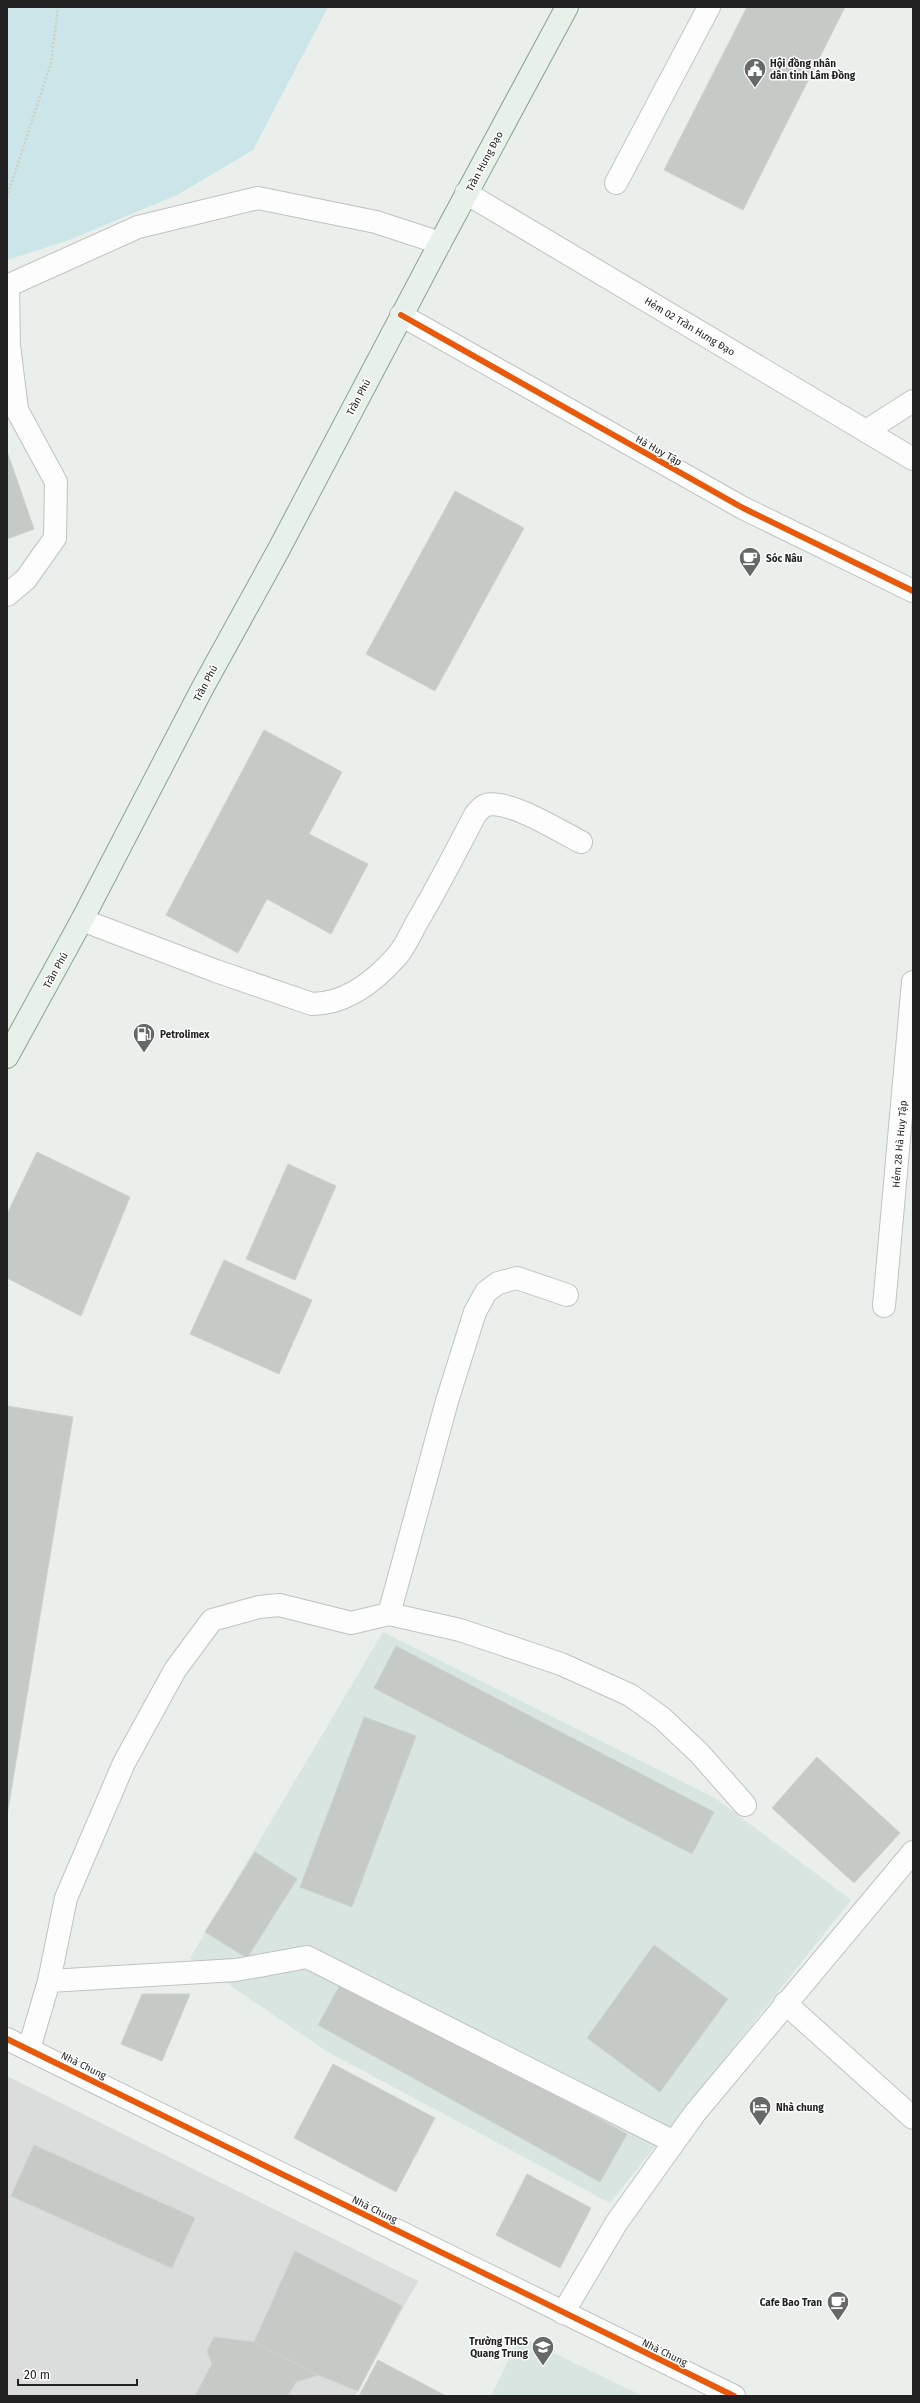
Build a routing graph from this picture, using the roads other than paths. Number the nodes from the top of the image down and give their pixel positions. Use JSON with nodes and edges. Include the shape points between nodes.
{"nodes":[{"id":1,"x":567,"y":7,"type":"edge"},
{"id":2,"x":709,"y":7,"type":"edge"},
{"id":3,"x":616,"y":183,"type":"dead end"},
{"id":4,"x":466,"y":193,"type":"junction"},
{"id":5,"x":440,"y":243,"type":"junction"},
{"id":6,"x":7,"y":285,"type":"edge"},
{"id":7,"x":401,"y":315,"type":"junction"},
{"id":8,"x":913,"y":401,"type":"edge"},
{"id":9,"x":866,"y":431,"type":"junction"},
{"id":10,"x":913,"y":459,"type":"edge"},
{"id":11,"x":913,"y":591,"type":"edge"},
{"id":12,"x":7,"y":595,"type":"edge"},
{"id":13,"x":581,"y":842,"type":"dead end"},
{"id":14,"x":82,"y":920,"type":"junction"},
{"id":15,"x":913,"y":982,"type":"edge"},
{"id":16,"x":8,"y":1057,"type":"edge"},
{"id":17,"x":567,"y":1295,"type":"dead end"},
{"id":18,"x":884,"y":1306,"type":"dead end"},
{"id":19,"x":389,"y":1614,"type":"junction"},
{"id":20,"x":745,"y":1805,"type":"dead end"},
{"id":21,"x":913,"y":1852,"type":"edge"},
{"id":22,"x":49,"y":1981,"type":"junction"},
{"id":23,"x":785,"y":2003,"type":"junction"},
{"id":24,"x":7,"y":2039,"type":"edge"},
{"id":25,"x":29,"y":2049,"type":"junction"},
{"id":26,"x":913,"y":2118,"type":"edge"},
{"id":27,"x":674,"y":2142,"type":"junction"},
{"id":28,"x":563,"y":2313,"type":"junction"},
{"id":29,"x":734,"y":2396,"type":"edge"}],
"edges":[{"from":1,"to":4,"type":"main road","name":"Trần Hưng Đạo"},
{"from":2,"to":3,"type":"street"},
{"from":4,"to":5,"type":"main road","name":"Trần Hưng Đạo"},
{"from":4,"to":9,"type":"street","name":"Hẻm 02 Trần Hưng Đạo"},
{"from":5,"to":6,"type":"street","via":[[376,222],[258,198],[138,227]]},
{"from":5,"to":7,"type":"main road","name":"Trần Hưng Đạo"},
{"from":6,"to":12,"type":"street","via":[[9,345],[17,410],[56,482],[55,538],[26,579]]},
{"from":7,"to":11,"type":"street","name":"Hà Huy Tập","via":[[743,508]]},
{"from":7,"to":14,"type":"main road","name":"Trần Phú"},
{"from":8,"to":9,"type":"street"},
{"from":9,"to":10,"type":"street","name":"Hẻm 02 Trần Hưng Đạo"},
{"from":13,"to":14,"type":"street","via":[[506,805],[487,805],[481,808],[398,955],[364,986],[345,998],[327,1004],[312,1004],[238,979]]},
{"from":14,"to":16,"type":"main road","name":"Trần Phú"},
{"from":15,"to":18,"type":"street","name":"Hẻm 28 Hà Huy Tập"},
{"from":17,"to":19,"type":"street","via":[[517,1278],[498,1282],[486,1292],[475,1312],[447,1401]]},
{"from":19,"to":20,"type":"street","via":[[467,1632],[561,1664],[630,1695],[662,1718],[700,1754]]},
{"from":19,"to":22,"type":"street","via":[[351,1623],[279,1605],[259,1607],[212,1620],[175,1670],[124,1764],[66,1898]]},
{"from":21,"to":23,"type":"street"},
{"from":22,"to":25,"type":"street"},
{"from":22,"to":27,"type":"street","via":[[236,1970],[307,1957]]},
{"from":23,"to":26,"type":"street"},
{"from":23,"to":27,"type":"street"},
{"from":24,"to":25,"type":"street","name":"Nhà Chung"},
{"from":25,"to":28,"type":"street","name":"Nhà Chung"},
{"from":27,"to":28,"type":"street","via":[[617,2222]]},
{"from":28,"to":29,"type":"street","name":"Nhà Chung"}]}
